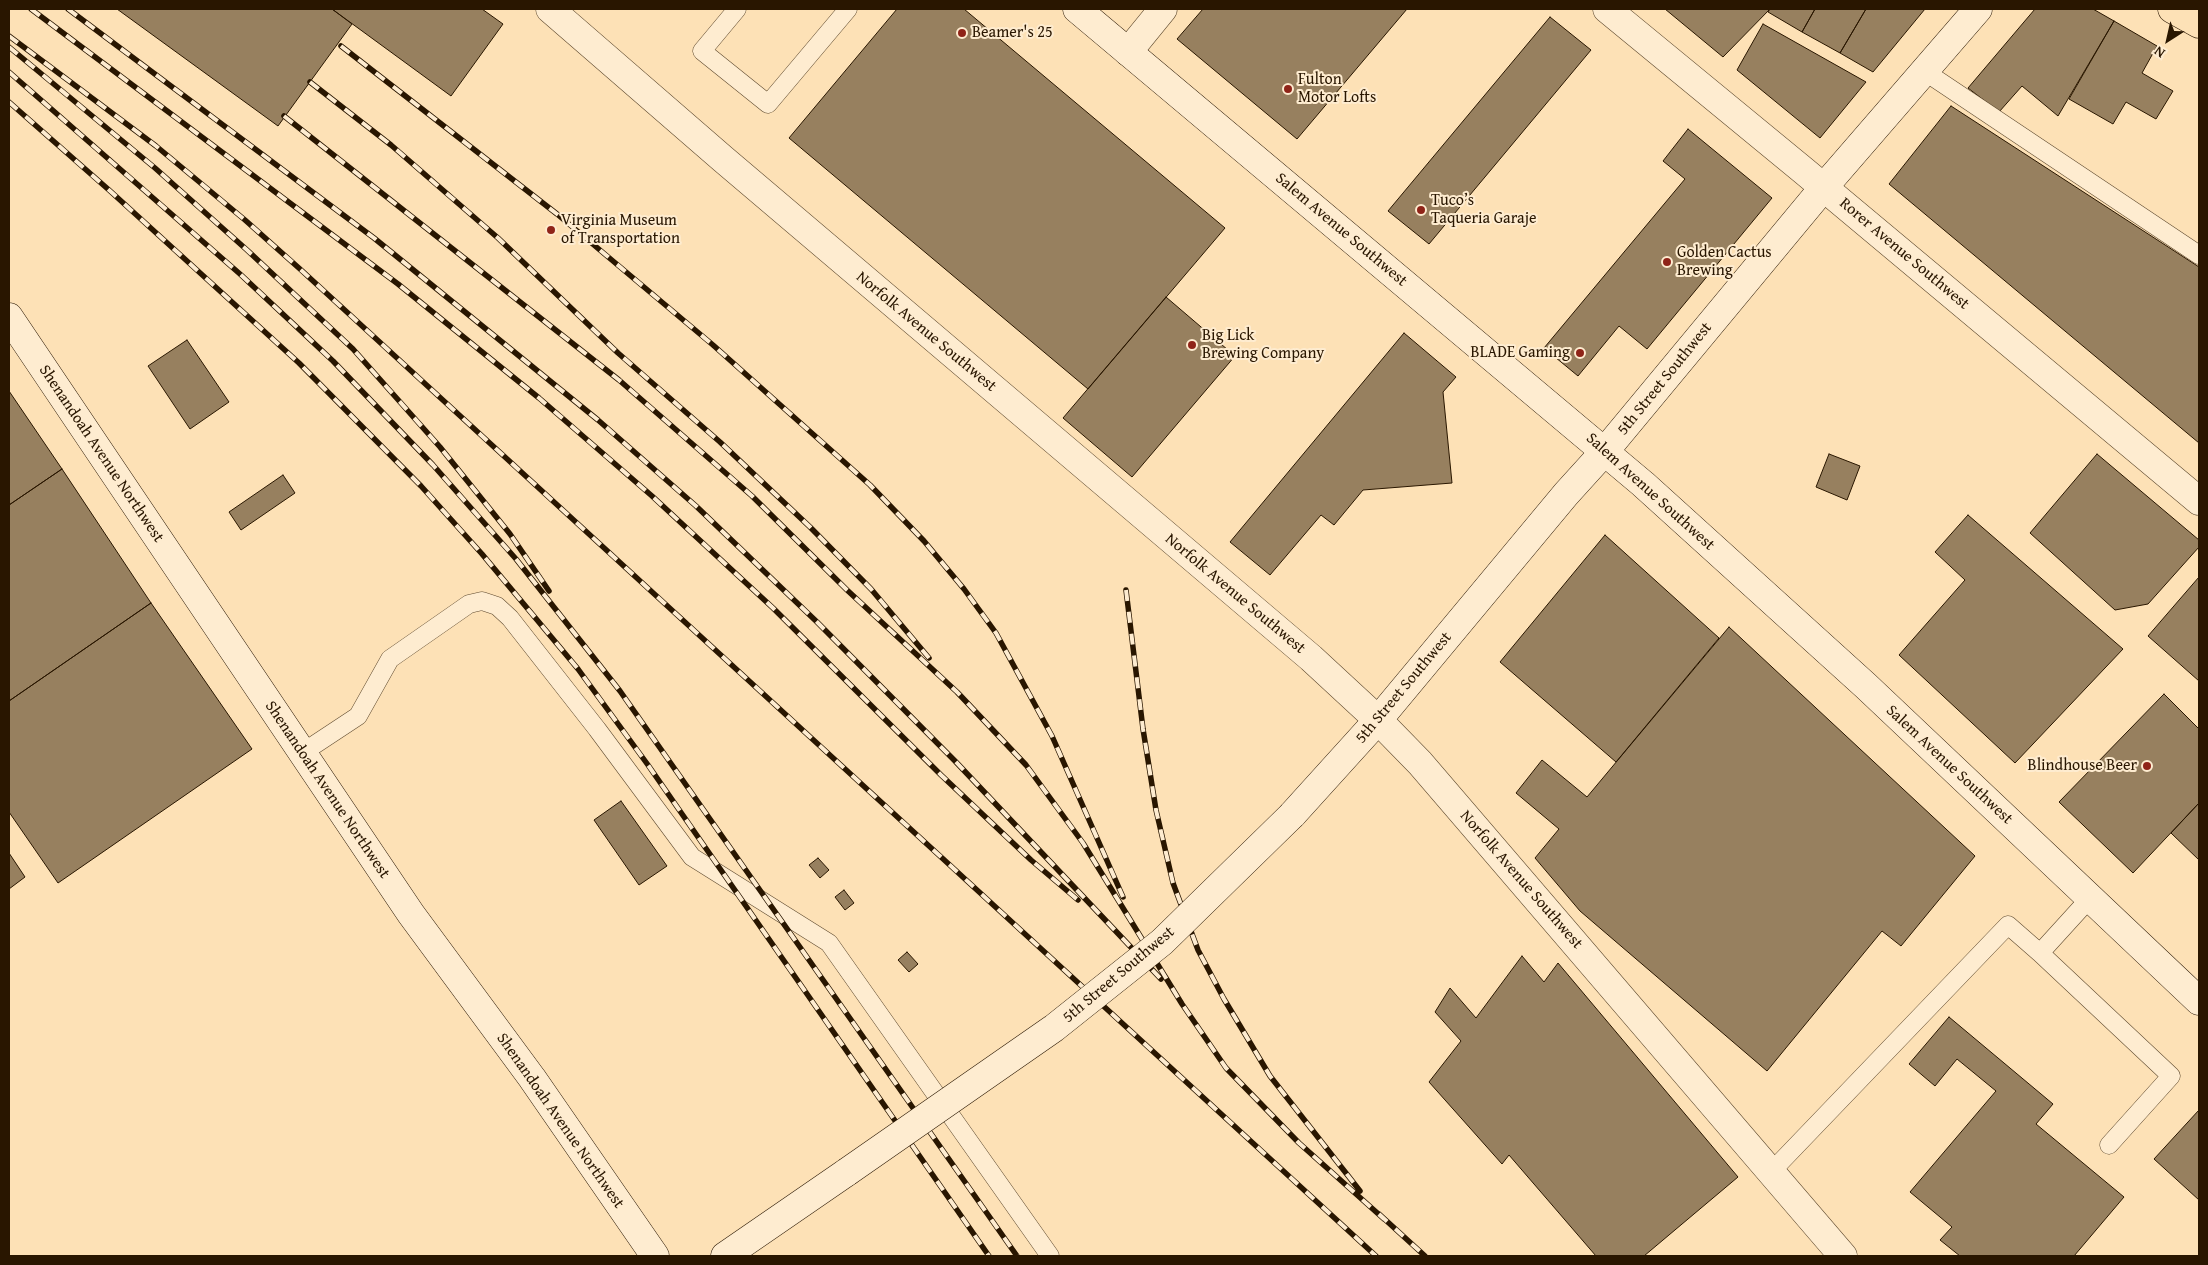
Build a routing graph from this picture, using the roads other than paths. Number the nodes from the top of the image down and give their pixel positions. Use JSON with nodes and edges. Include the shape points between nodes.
{"nodes":[{"id":1,"x":550,"y":9,"type":"edge"},
{"id":2,"x":737,"y":9,"type":"edge"},
{"id":3,"x":848,"y":9,"type":"edge"},
{"id":4,"x":1077,"y":9,"type":"edge"},
{"id":5,"x":1163,"y":9,"type":"edge"},
{"id":6,"x":1607,"y":9,"type":"edge"},
{"id":7,"x":1978,"y":9,"type":"edge"},
{"id":8,"x":2172,"y":9,"type":"edge"},
{"id":9,"x":2199,"y":24,"type":"edge"},
{"id":10,"x":1128,"y":52,"type":"junction"},
{"id":11,"x":1924,"y":71,"type":"junction"},
{"id":12,"x":1824,"y":187,"type":"junction"},
{"id":13,"x":2199,"y":255,"type":"edge"},
{"id":14,"x":9,"y":317,"type":"edge"},
{"id":15,"x":1605,"y":451,"type":"junction"},
{"id":16,"x":2199,"y":501,"type":"edge"},
{"id":17,"x":1378,"y":720,"type":"junction"},
{"id":18,"x":302,"y":753,"type":"junction"},
{"id":19,"x":2090,"y":898,"type":"junction"},
{"id":20,"x":2040,"y":953,"type":"junction"},
{"id":21,"x":2199,"y":1001,"type":"edge"},
{"id":22,"x":2109,"y":1145,"type":"dead end"},
{"id":23,"x":1771,"y":1172,"type":"junction"},
{"id":24,"x":655,"y":1256,"type":"edge"},
{"id":25,"x":725,"y":1256,"type":"edge"},
{"id":26,"x":1050,"y":1256,"type":"edge"},
{"id":27,"x":1843,"y":1256,"type":"edge"}],
"edges":[{"from":1,"to":17,"type":"street","name":"Norfolk Avenue Southwest","via":[[1311,658]]},
{"from":2,"to":3,"type":"lane","via":[[702,51],[768,104]]},
{"from":4,"to":10,"type":"street","name":"Salem Avenue Southwest"},
{"from":5,"to":10,"type":"street"},
{"from":6,"to":12,"type":"street","name":"Rorer Avenue Southwest"},
{"from":7,"to":11,"type":"street","name":"5th Street Southwest"},
{"from":8,"to":9,"type":"main road"},
{"from":10,"to":15,"type":"street","name":"Salem Avenue Southwest"},
{"from":11,"to":12,"type":"street","name":"5th Street Southwest"},
{"from":11,"to":13,"type":"lane"},
{"from":12,"to":15,"type":"street","name":"5th Street Southwest"},
{"from":12,"to":16,"type":"street","name":"Rorer Avenue Southwest"},
{"from":14,"to":18,"type":"street","name":"Shenandoah Avenue Northwest"},
{"from":15,"to":17,"type":"street","name":"5th Street Southwest"},
{"from":15,"to":19,"type":"street","name":"Salem Avenue Southwest","via":[[1866,686]]},
{"from":17,"to":23,"type":"street","name":"Norfolk Avenue Southwest","via":[[1420,763]]},
{"from":17,"to":25,"type":"street","name":"5th Street Southwest","bridge":true,"via":[[1292,815],[1162,942],[1054,1028]]},
{"from":18,"to":24,"type":"street","name":"Shenandoah Avenue Northwest","via":[[410,914],[532,1078]]},
{"from":18,"to":26,"type":"lane","via":[[358,716],[390,659],[469,604],[482,601],[497,606],[598,728],[692,857],[829,943]]},
{"from":19,"to":20,"type":"lane"},
{"from":19,"to":21,"type":"street","name":"Salem Avenue Southwest"},
{"from":20,"to":22,"type":"lane","via":[[2171,1076]]},
{"from":20,"to":23,"type":"lane","via":[[2008,925]]},
{"from":23,"to":27,"type":"street","name":"Norfolk Avenue Southwest"}]}
